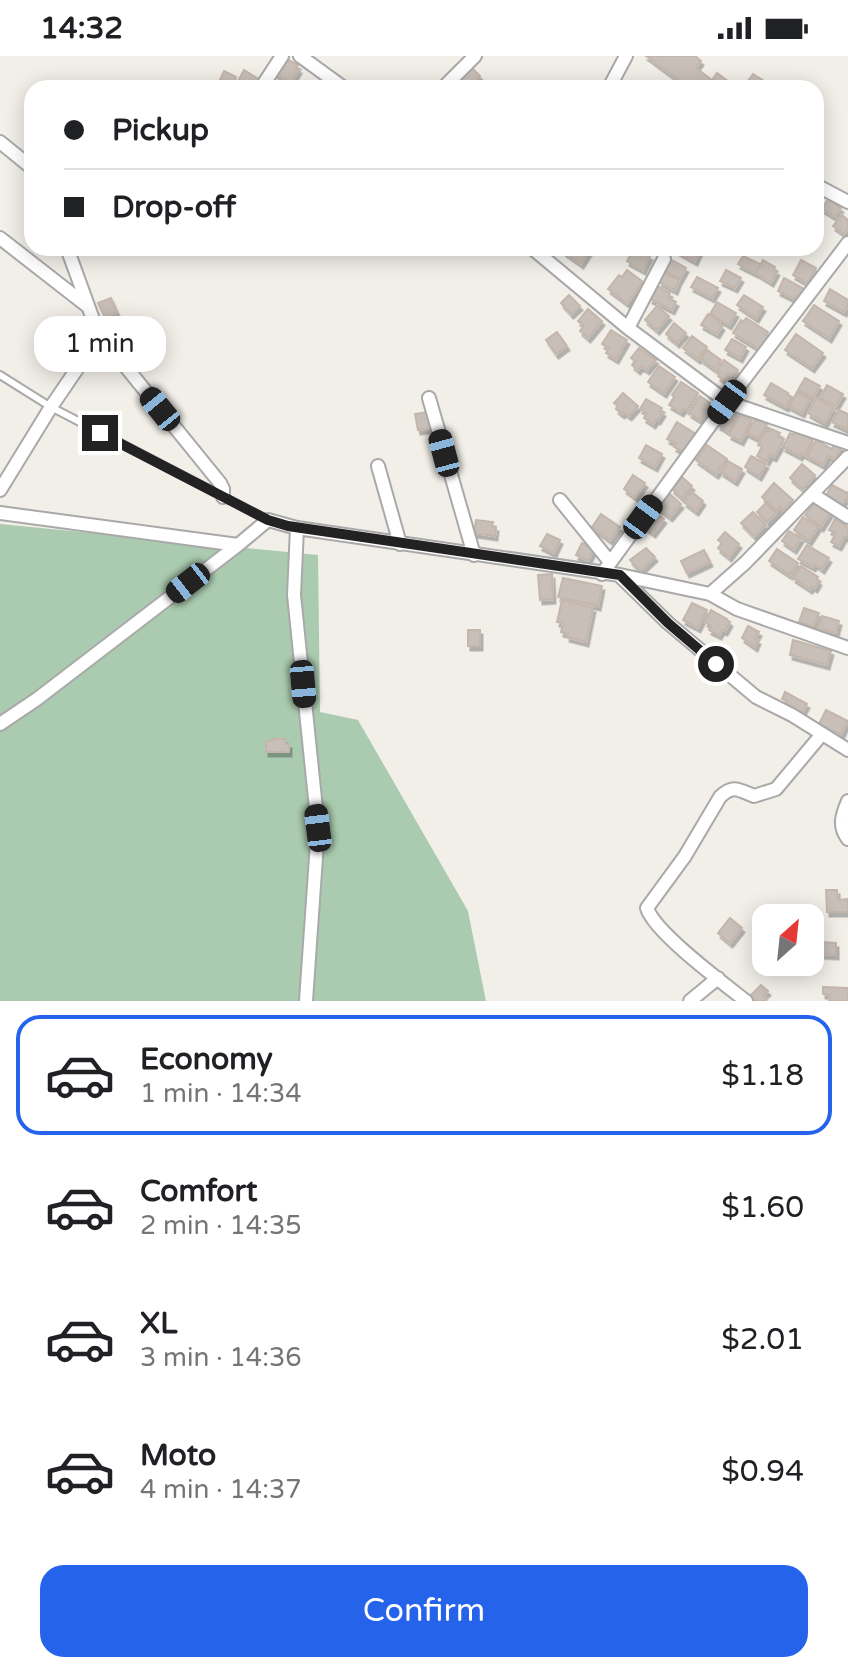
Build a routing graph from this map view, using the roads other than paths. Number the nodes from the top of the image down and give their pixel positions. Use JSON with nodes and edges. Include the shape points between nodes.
{"nodes":[{"id":1,"x":282,"y":56,"type":"edge"},
{"id":2,"x":300,"y":56,"type":"edge"},
{"id":3,"x":475,"y":56,"type":"edge"},
{"id":4,"x":626,"y":56,"type":"edge"},
{"id":5,"x":266,"y":80,"type":"edge"},
{"id":6,"x":333,"y":80,"type":"edge"},
{"id":7,"x":451,"y":80,"type":"edge"},
{"id":8,"x":613,"y":80,"type":"edge"},
{"id":9,"x":0,"y":142,"type":"edge"},
{"id":10,"x":24,"y":162,"type":"edge"},
{"id":11,"x":824,"y":189,"type":"edge"},
{"id":12,"x":848,"y":202,"type":"edge"},
{"id":13,"x":0,"y":238,"type":"edge"},
{"id":14,"x":848,"y":243,"type":"edge"},
{"id":15,"x":70,"y":256,"type":"edge"},
{"id":16,"x":542,"y":256,"type":"edge"},
{"id":17,"x":664,"y":259,"type":"dead end"},
{"id":18,"x":88,"y":306,"type":"junction"},
{"id":19,"x":628,"y":328,"type":"junction"},
{"id":20,"x":100,"y":335,"type":"junction"},
{"id":21,"x":0,"y":375,"type":"edge"},
{"id":22,"x":429,"y":398,"type":"dead end"},
{"id":23,"x":727,"y":402,"type":"junction"},
{"id":24,"x":51,"y":407,"type":"junction"},
{"id":25,"x":848,"y":443,"type":"edge"},
{"id":26,"x":848,"y":457,"type":"edge"},
{"id":27,"x":378,"y":466,"type":"dead end"},
{"id":28,"x":0,"y":490,"type":"edge"},
{"id":29,"x":812,"y":494,"type":"junction"},
{"id":30,"x":223,"y":497,"type":"junction"},
{"id":31,"x":560,"y":500,"type":"dead end"},
{"id":32,"x":0,"y":513,"type":"edge"},
{"id":33,"x":848,"y":517,"type":"edge"},
{"id":34,"x":268,"y":520,"type":"junction"},
{"id":35,"x":297,"y":528,"type":"junction"},
{"id":36,"x":400,"y":544,"type":"junction"},
{"id":37,"x":238,"y":545,"type":"junction"},
{"id":38,"x":474,"y":555,"type":"junction"},
{"id":39,"x":610,"y":562,"type":"junction"},
{"id":40,"x":602,"y":574,"type":"junction"},
{"id":41,"x":620,"y":575,"type":"junction"},
{"id":42,"x":710,"y":594,"type":"junction"},
{"id":43,"x":848,"y":648,"type":"edge"},
{"id":44,"x":0,"y":724,"type":"edge"},
{"id":45,"x":822,"y":734,"type":"junction"},
{"id":46,"x":846,"y":745,"type":"edge"},
{"id":47,"x":848,"y":801,"type":"edge"},
{"id":48,"x":848,"y":839,"type":"edge"},
{"id":49,"x":718,"y":978,"type":"junction"},
{"id":50,"x":306,"y":1001,"type":"edge"},
{"id":51,"x":690,"y":1001,"type":"edge"},
{"id":52,"x":746,"y":1001,"type":"edge"}],
"edges":[{"from":1,"to":5,"type":"street"},
{"from":2,"to":6,"type":"street"},
{"from":3,"to":7,"type":"street"},
{"from":4,"to":8,"type":"street"},
{"from":9,"to":10,"type":"street"},
{"from":11,"to":12,"type":"street"},
{"from":13,"to":18,"type":"street"},
{"from":14,"to":23,"type":"street"},
{"from":15,"to":18,"type":"street"},
{"from":16,"to":19,"type":"street"},
{"from":17,"to":19,"type":"street"},
{"from":18,"to":20,"type":"street"},
{"from":19,"to":23,"type":"street"},
{"from":20,"to":24,"type":"street"},
{"from":20,"to":30,"type":"street","via":[[220,483]]},
{"from":21,"to":24,"type":"lane"},
{"from":22,"to":38,"type":"street"},
{"from":23,"to":25,"type":"street"},
{"from":23,"to":39,"type":"street"},
{"from":24,"to":28,"type":"street"},
{"from":24,"to":30,"type":"lane"},
{"from":26,"to":29,"type":"street"},
{"from":27,"to":36,"type":"street"},
{"from":29,"to":33,"type":"street"},
{"from":29,"to":42,"type":"street"},
{"from":30,"to":34,"type":"lane"},
{"from":31,"to":39,"type":"street"},
{"from":32,"to":37,"type":"street"},
{"from":34,"to":35,"type":"street"},
{"from":34,"to":37,"type":"street"},
{"from":35,"to":36,"type":"street"},
{"from":35,"to":50,"type":"street","via":[[294,595],[318,828]]},
{"from":36,"to":38,"type":"street"},
{"from":37,"to":44,"type":"street"},
{"from":38,"to":40,"type":"street"},
{"from":39,"to":40,"type":"street"},
{"from":40,"to":41,"type":"street"},
{"from":41,"to":42,"type":"street"},
{"from":41,"to":45,"type":"street","via":[[756,697]]},
{"from":42,"to":43,"type":"street","via":[[737,609]]},
{"from":45,"to":46,"type":"street"},
{"from":45,"to":49,"type":"street","via":[[776,789],[754,796],[727,790],[647,908],[667,936]]},
{"from":47,"to":48,"type":"street","via":[[841,824]]},
{"from":49,"to":51,"type":"street"},
{"from":49,"to":52,"type":"street"}]}
